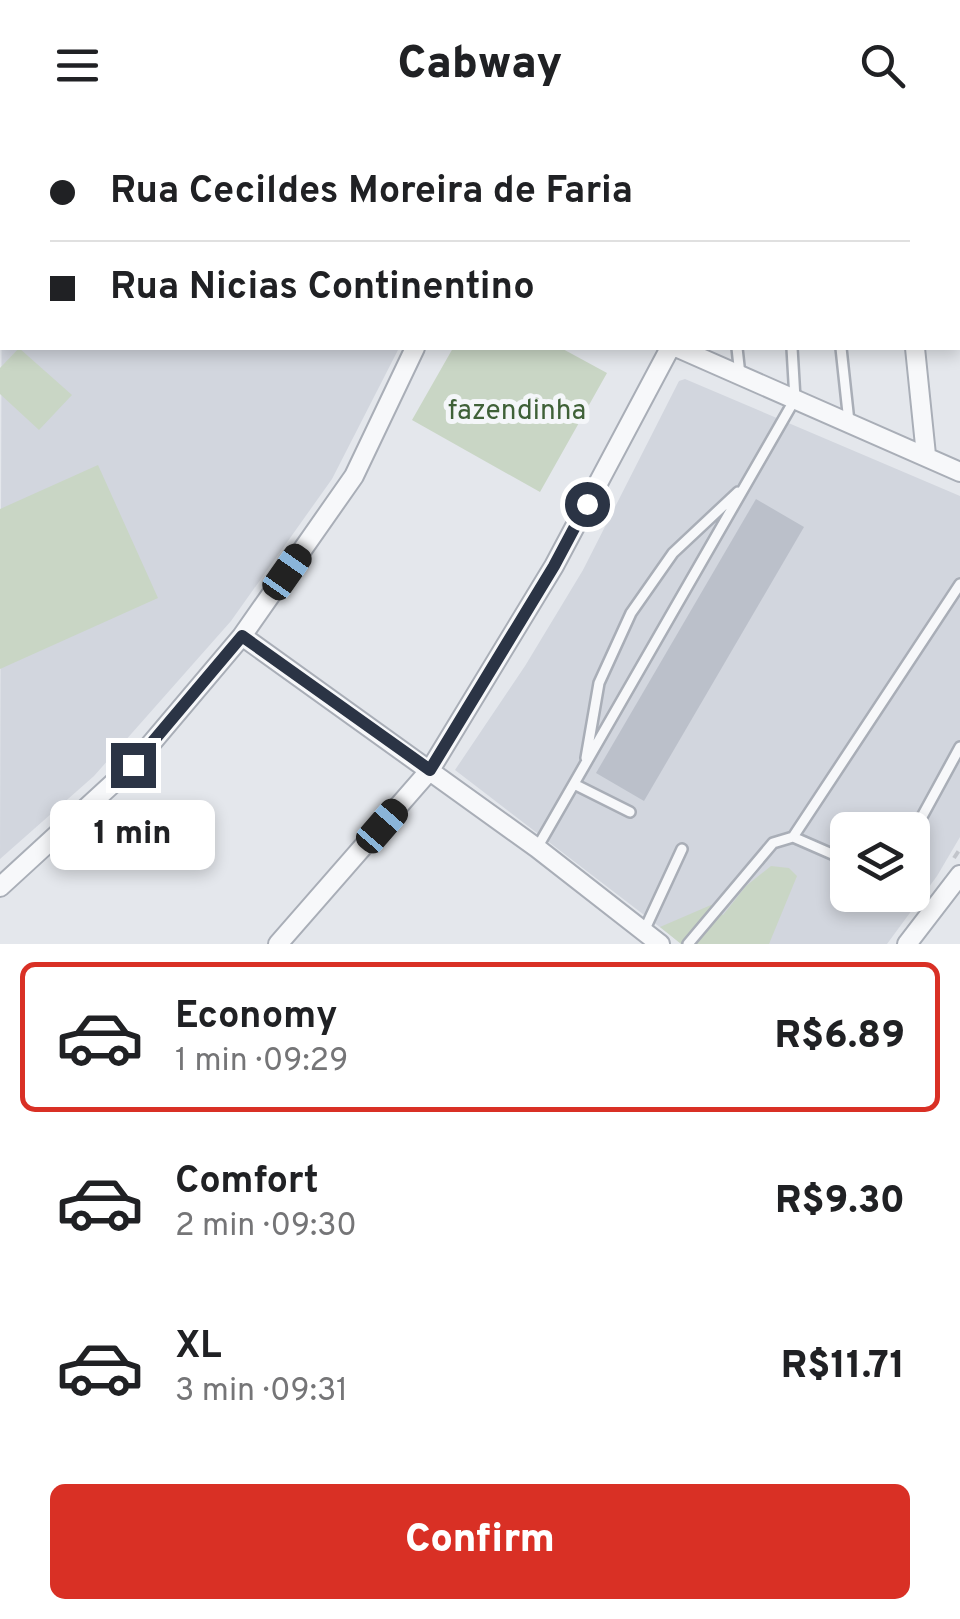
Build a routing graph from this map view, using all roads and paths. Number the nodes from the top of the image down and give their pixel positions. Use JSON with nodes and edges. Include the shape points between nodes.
{"nodes":[{"id":1,"x":415,"y":350,"type":"edge"},
{"id":2,"x":673,"y":350,"type":"edge"},
{"id":3,"x":679,"y":350,"type":"edge"},
{"id":4,"x":737,"y":350,"type":"edge"},
{"id":5,"x":792,"y":350,"type":"edge"},
{"id":6,"x":840,"y":350,"type":"edge"},
{"id":7,"x":914,"y":350,"type":"edge"},
{"id":8,"x":740,"y":374,"type":"junction"},
{"id":9,"x":795,"y":398,"type":"junction"},
{"id":10,"x":849,"y":422,"type":"junction"},
{"id":11,"x":926,"y":456,"type":"junction"},
{"id":12,"x":960,"y":472,"type":"edge"},
{"id":13,"x":746,"y":484,"type":"junction"},
{"id":14,"x":960,"y":584,"type":"edge"},
{"id":15,"x":242,"y":636,"type":"junction"},
{"id":16,"x":960,"y":748,"type":"edge"},
{"id":17,"x":585,"y":765,"type":"junction"},
{"id":18,"x":430,"y":770,"type":"junction"},
{"id":19,"x":574,"y":784,"type":"junction"},
{"id":20,"x":630,"y":812,"type":"dead end"},
{"id":21,"x":925,"y":812,"type":"edge"},
{"id":22,"x":793,"y":836,"type":"junction"},
{"id":23,"x":537,"y":848,"type":"junction"},
{"id":24,"x":682,"y":849,"type":"dead end"},
{"id":25,"x":830,"y":853,"type":"edge"},
{"id":26,"x":960,"y":875,"type":"edge"},
{"id":27,"x":0,"y":887,"type":"edge"},
{"id":28,"x":638,"y":938,"type":"edge"},
{"id":29,"x":278,"y":944,"type":"edge"},
{"id":30,"x":660,"y":944,"type":"edge"},
{"id":31,"x":688,"y":944,"type":"edge"},
{"id":32,"x":908,"y":944,"type":"edge"}],
"edges":[{"from":1,"to":15,"type":"street","via":[[354,476]]},
{"from":2,"to":18,"type":"street","via":[[554,566]]},
{"from":3,"to":8,"type":"street"},
{"from":4,"to":8,"type":"lane"},
{"from":5,"to":9,"type":"lane"},
{"from":6,"to":10,"type":"lane"},
{"from":7,"to":11,"type":"street"},
{"from":8,"to":9,"type":"street"},
{"from":9,"to":10,"type":"street"},
{"from":9,"to":13,"type":"lane"},
{"from":10,"to":11,"type":"street"},
{"from":11,"to":12,"type":"street"},
{"from":13,"to":17,"type":"lane"},
{"from":13,"to":17,"type":"lane","via":[[673,553],[631,614],[599,683]]},
{"from":14,"to":22,"type":"lane"},
{"from":15,"to":18,"type":"street"},
{"from":15,"to":27,"type":"street","via":[[133,765]]},
{"from":16,"to":21,"type":"lane"},
{"from":17,"to":19,"type":"lane"},
{"from":18,"to":23,"type":"street"},
{"from":18,"to":29,"type":"street"},
{"from":19,"to":20,"type":"lane"},
{"from":19,"to":23,"type":"lane"},
{"from":22,"to":25,"type":"lane"},
{"from":22,"to":31,"type":"lane","via":[[773,843]]},
{"from":23,"to":28,"type":"street"},
{"from":24,"to":28,"type":"lane"},
{"from":26,"to":32,"type":"street"},
{"from":28,"to":30,"type":"street"}]}
